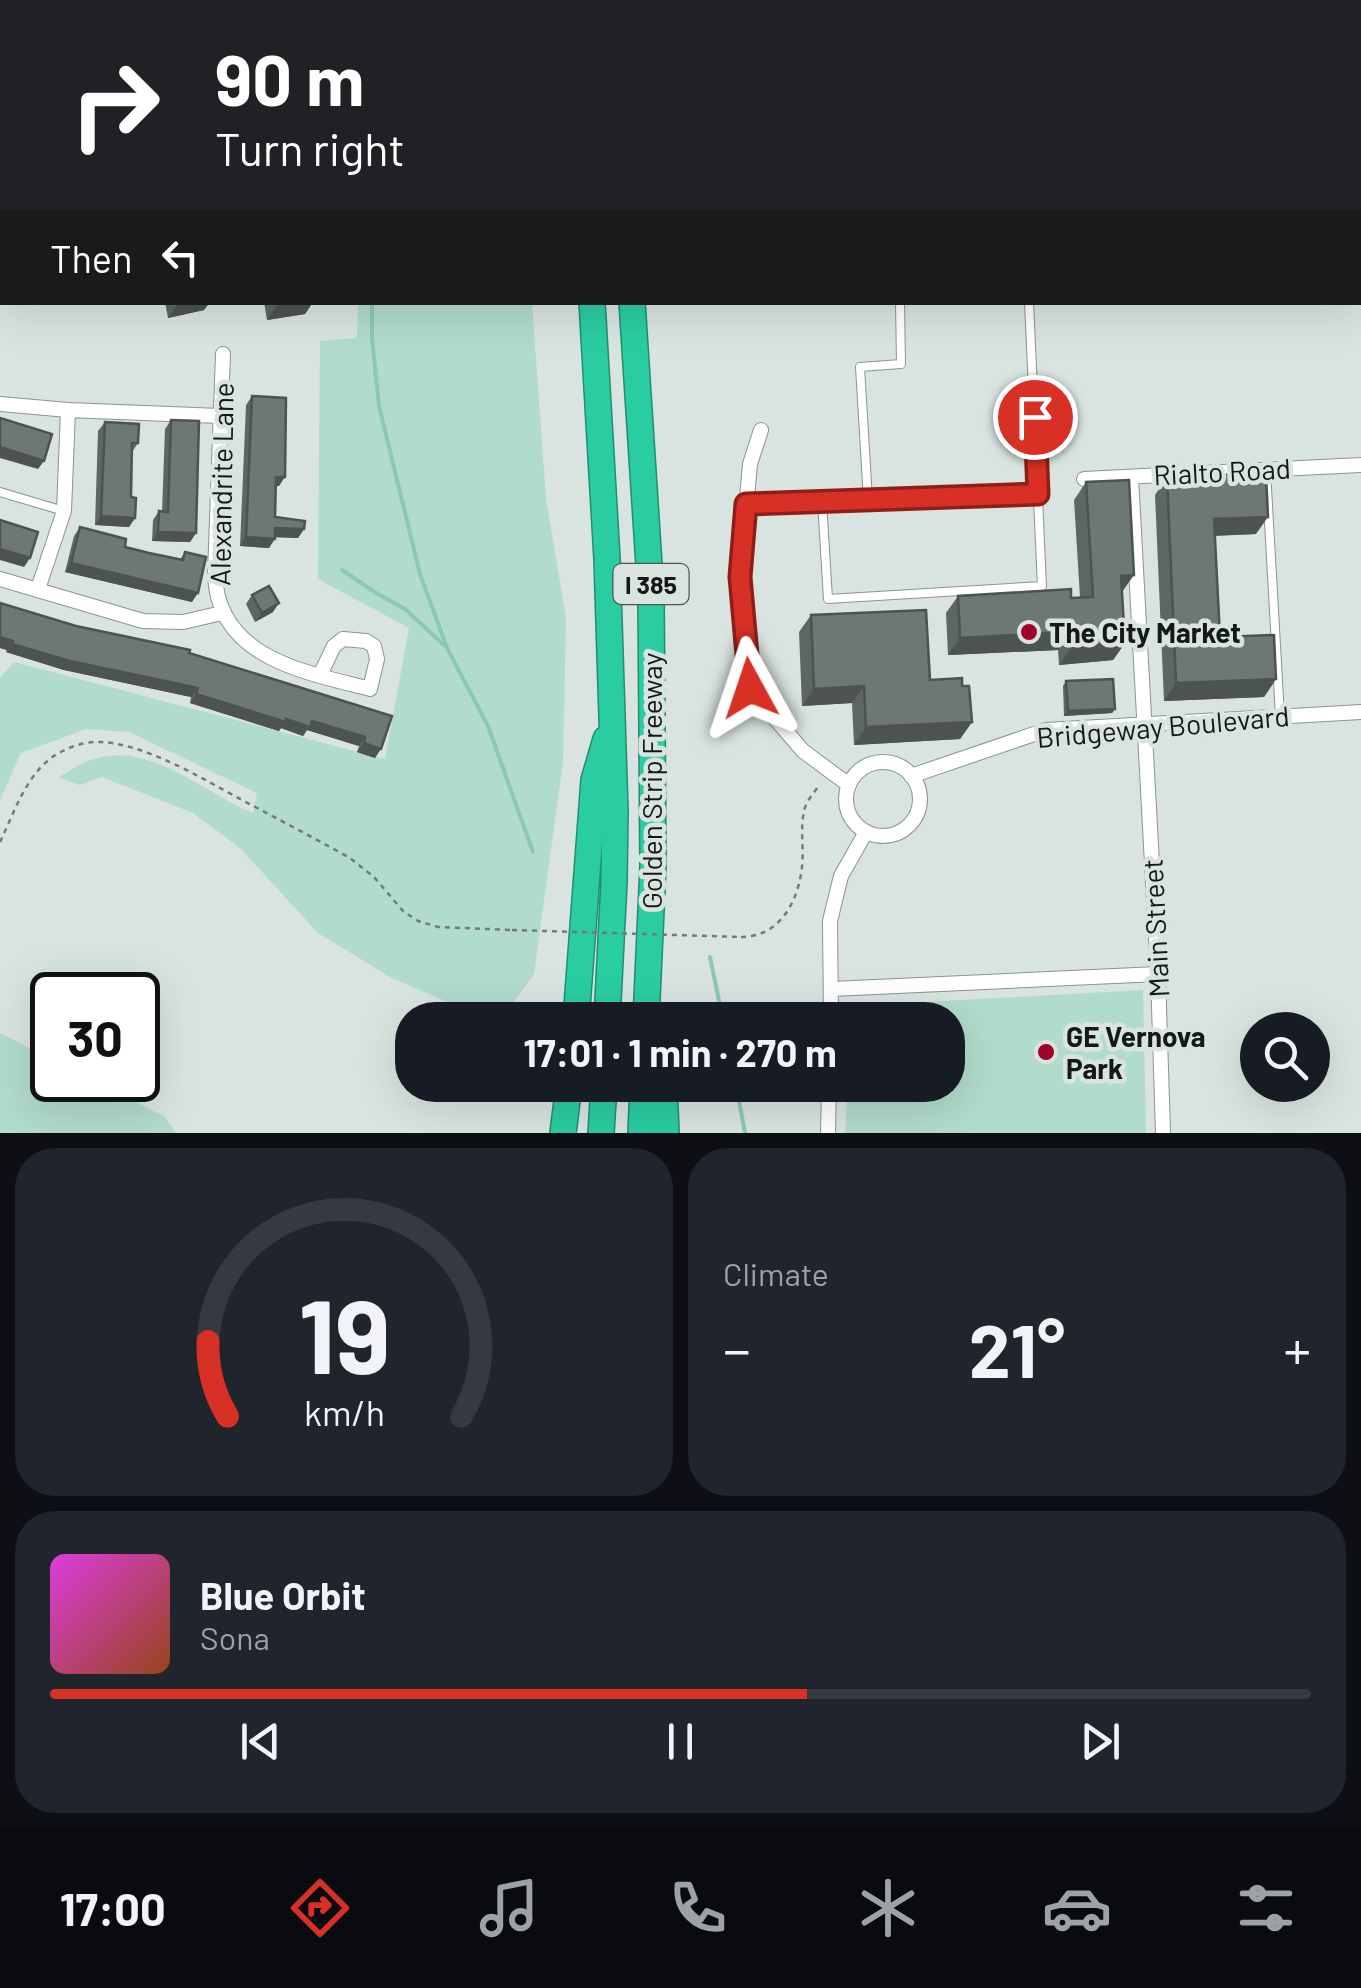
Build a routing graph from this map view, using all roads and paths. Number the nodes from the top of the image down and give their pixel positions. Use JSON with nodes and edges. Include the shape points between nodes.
{"nodes":[{"id":1,"x":592,"y":305,"type":"edge"},
{"id":2,"x":632,"y":305,"type":"edge"},
{"id":3,"x":900,"y":305,"type":"edge"},
{"id":4,"x":1029,"y":305,"type":"edge"},
{"id":5,"x":223,"y":354,"type":"dead end"},
{"id":6,"x":0,"y":404,"type":"edge"},
{"id":7,"x":68,"y":410,"type":"junction"},
{"id":8,"x":220,"y":416,"type":"junction"},
{"id":9,"x":760,"y":430,"type":"dead end"},
{"id":10,"x":1361,"y":465,"type":"edge"},
{"id":11,"x":1266,"y":469,"type":"junction"},
{"id":12,"x":1131,"y":476,"type":"junction"},
{"id":13,"x":1084,"y":479,"type":"edge"},
{"id":14,"x":0,"y":492,"type":"edge"},
{"id":15,"x":1038,"y":494,"type":"junction"},
{"id":16,"x":868,"y":500,"type":"junction"},
{"id":17,"x":822,"y":502,"type":"junction"},
{"id":18,"x":746,"y":504,"type":"junction"},
{"id":19,"x":64,"y":511,"type":"junction"},
{"id":20,"x":0,"y":579,"type":"edge"},
{"id":21,"x":38,"y":589,"type":"junction"},
{"id":22,"x":222,"y":613,"type":"junction"},
{"id":23,"x":320,"y":675,"type":"dead end"},
{"id":24,"x":1361,"y":712,"type":"edge"},
{"id":25,"x":1280,"y":716,"type":"junction"},
{"id":26,"x":612,"y":720,"type":"junction"},
{"id":27,"x":1146,"y":723,"type":"junction"},
{"id":28,"x":830,"y":771,"type":"junction"},
{"id":29,"x":912,"y":776,"type":"junction"},
{"id":30,"x":849,"y":785,"type":"junction"},
{"id":31,"x":866,"y":832,"type":"junction"},
{"id":32,"x":0,"y":842,"type":"edge"},
{"id":33,"x":653,"y":866,"type":"junction"},
{"id":34,"x":1158,"y":974,"type":"junction"},
{"id":35,"x":832,"y":989,"type":"junction"},
{"id":36,"x":577,"y":1002,"type":"edge"},
{"id":37,"x":608,"y":1002,"type":"edge"},
{"id":38,"x":647,"y":1002,"type":"edge"},
{"id":39,"x":659,"y":1002,"type":"edge"},
{"id":40,"x":832,"y":1002,"type":"edge"},
{"id":41,"x":567,"y":1102,"type":"edge"},
{"id":42,"x":603,"y":1102,"type":"edge"},
{"id":43,"x":643,"y":1102,"type":"edge"},
{"id":44,"x":665,"y":1102,"type":"edge"},
{"id":45,"x":829,"y":1102,"type":"edge"},
{"id":46,"x":563,"y":1133,"type":"edge"},
{"id":47,"x":601,"y":1133,"type":"edge"},
{"id":48,"x":642,"y":1133,"type":"edge"},
{"id":49,"x":666,"y":1133,"type":"edge"},
{"id":50,"x":828,"y":1133,"type":"edge"},
{"id":51,"x":1162,"y":1133,"type":"edge"}],
"edges":[{"from":1,"to":26,"type":"highway","name":"Golden Strip Freeway","number":"I 385"},
{"from":2,"to":33,"type":"highway","name":"Golden Strip Freeway","number":"I 385","via":[[652,596]]},
{"from":3,"to":16,"type":"lane","via":[[901,364],[860,366]]},
{"from":4,"to":15,"type":"lane"},
{"from":5,"to":8,"type":"street","name":"Alexandrite Lane"},
{"from":6,"to":7,"type":"street"},
{"from":7,"to":8,"type":"street"},
{"from":7,"to":19,"type":"street"},
{"from":8,"to":22,"type":"street","name":"Alexandrite Lane","via":[[215,574]]},
{"from":9,"to":18,"type":"street"},
{"from":10,"to":11,"type":"street","name":"Rialto Road"},
{"from":11,"to":12,"type":"street","name":"Rialto Road"},
{"from":11,"to":25,"type":"lane"},
{"from":12,"to":13,"type":"street","name":"Rialto Road"},
{"from":12,"to":27,"type":"street","name":"Main Street"},
{"from":14,"to":19,"type":"lane"},
{"from":15,"to":16,"type":"lane"},
{"from":15,"to":17,"type":"lane","via":[[1042,586],[828,600]]},
{"from":16,"to":17,"type":"lane"},
{"from":17,"to":18,"type":"lane"},
{"from":18,"to":28,"type":"street","via":[[740,577],[750,688],[803,751]]},
{"from":19,"to":21,"type":"street"},
{"from":20,"to":21,"type":"street"},
{"from":21,"to":22,"type":"street","via":[[143,621],[183,622]]},
{"from":22,"to":23,"type":"street","name":"Alexandrite Lane","via":[[271,659]]},
{"from":24,"to":25,"type":"street","name":"Bridgeway Boulevard"},
{"from":25,"to":27,"type":"street","name":"Bridgeway Boulevard"},
{"from":26,"to":36,"type":"highway","via":[[594,780]]},
{"from":26,"to":37,"type":"highway","name":"Golden Strip Freeway","number":"I 385"},
{"from":27,"to":29,"type":"street","name":"Bridgeway Boulevard","via":[[1046,730]]},
{"from":27,"to":34,"type":"street","name":"Main Street"},
{"from":28,"to":30,"type":"street"},
{"from":28,"to":32,"type":"path","bridge":true,"via":[[805,806],[802,866],[787,912],[761,936],[418,921],[350,858],[179,767],[112,743],[80,744],[47,762],[26,787]]},
{"from":29,"to":30,"type":"street","via":[[878,763]]},
{"from":29,"to":31,"type":"street","via":[[920,799],[912,822],[891,835]]},
{"from":30,"to":31,"type":"street","via":[[850,817]]},
{"from":31,"to":35,"type":"street","via":[[841,876],[830,920]]},
{"from":33,"to":38,"type":"highway","name":"Golden Strip Freeway","number":"I 385"},
{"from":33,"to":39,"type":"highway"},
{"from":34,"to":35,"type":"street"},
{"from":34,"to":51,"type":"street","name":"Main Street"},
{"from":35,"to":40,"type":"street"},
{"from":41,"to":46,"type":"highway"},
{"from":42,"to":47,"type":"highway"},
{"from":43,"to":48,"type":"highway"},
{"from":44,"to":49,"type":"highway"},
{"from":45,"to":50,"type":"street"}]}
